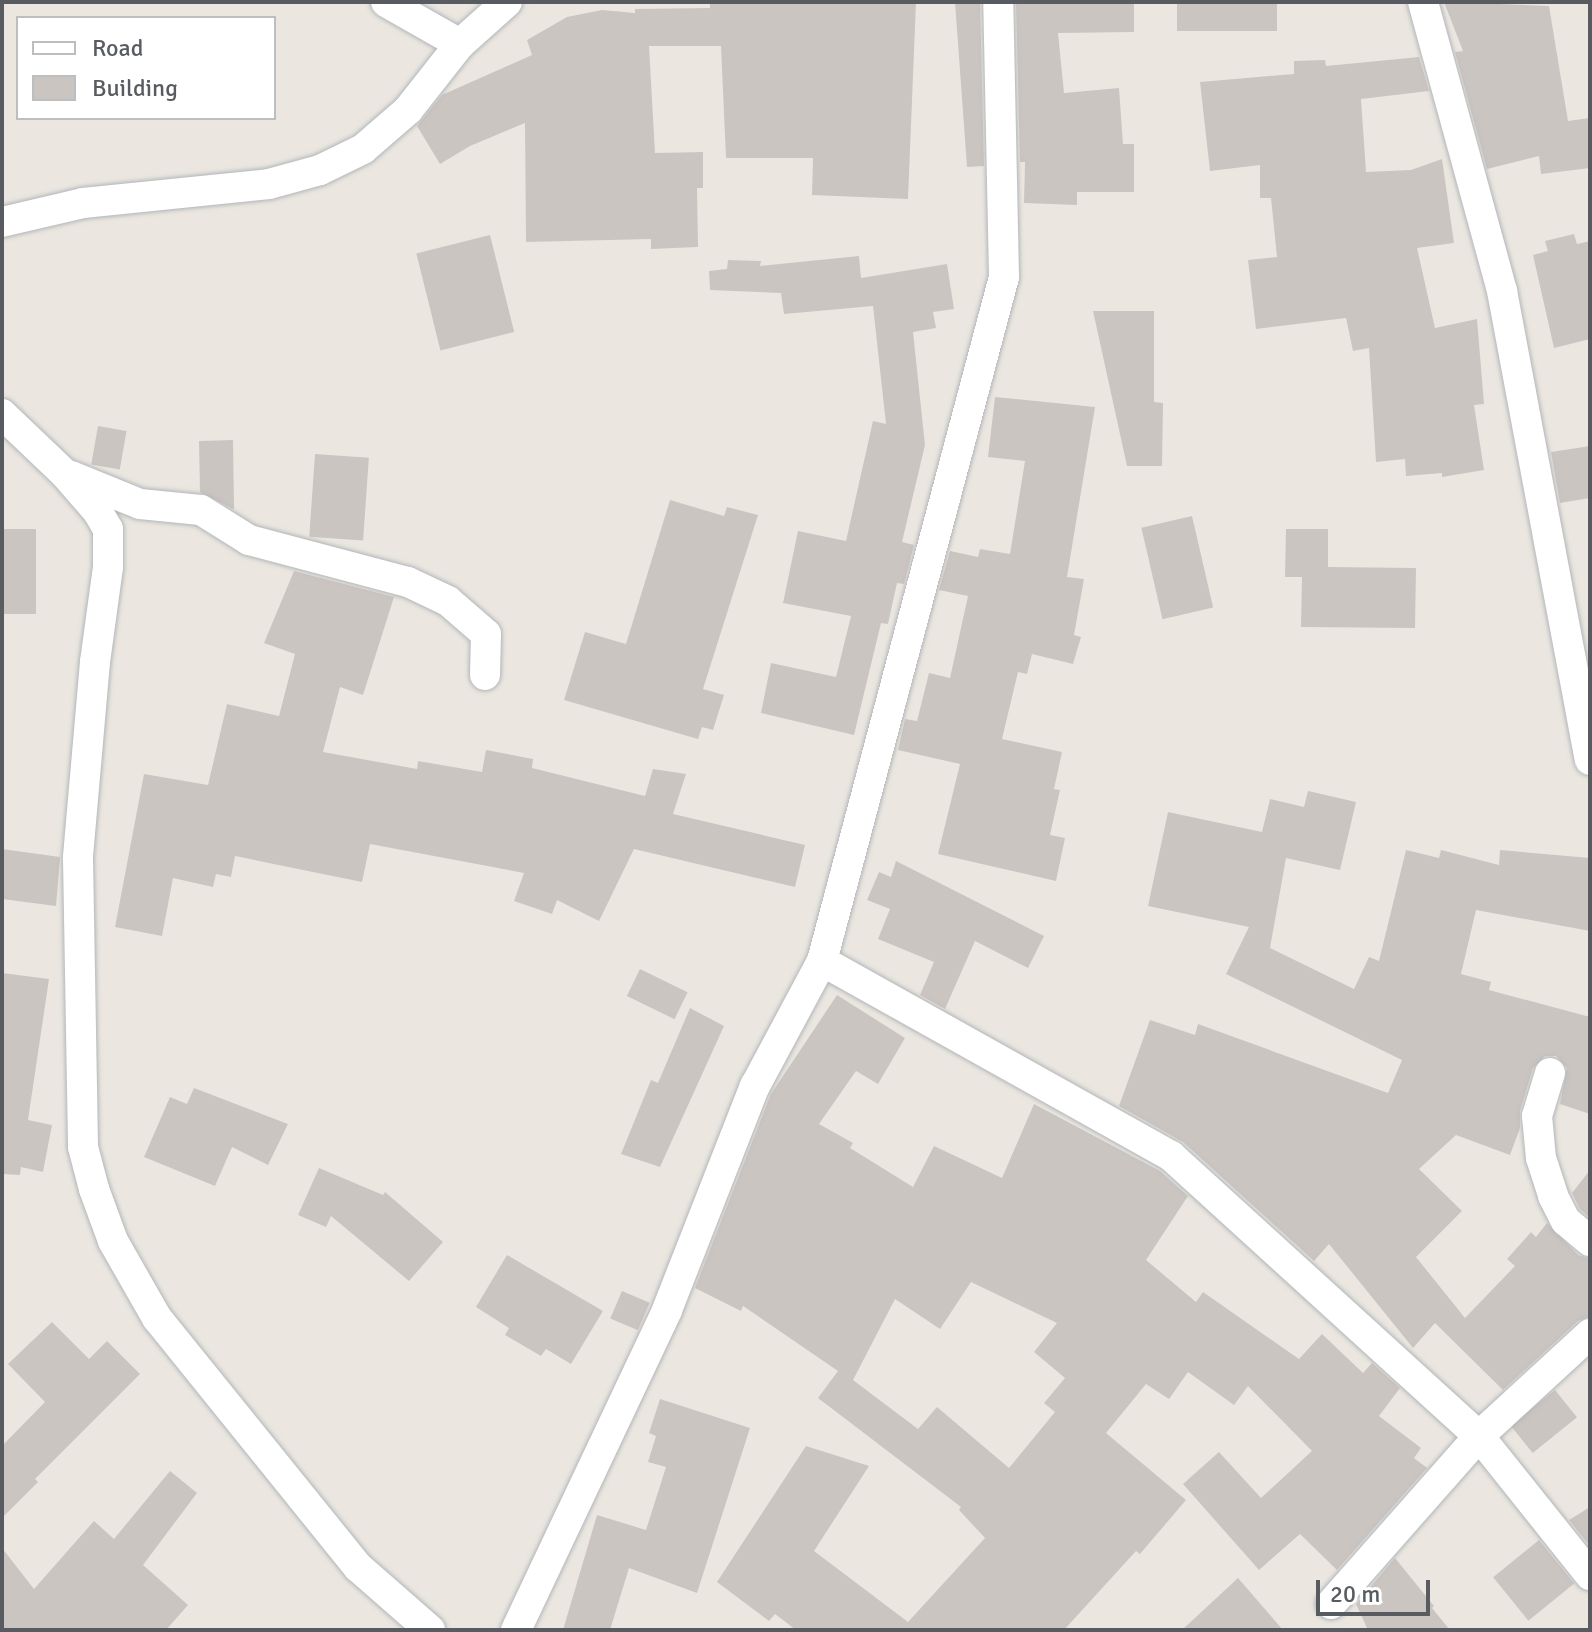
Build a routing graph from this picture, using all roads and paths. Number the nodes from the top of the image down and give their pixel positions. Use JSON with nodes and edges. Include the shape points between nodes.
{"nodes":[{"id":1,"x":386,"y":2,"type":"edge"},
{"id":2,"x":507,"y":2,"type":"edge"},
{"id":3,"x":998,"y":2,"type":"edge"},
{"id":4,"x":1423,"y":2,"type":"edge"},
{"id":5,"x":460,"y":44,"type":"junction"},
{"id":6,"x":2,"y":222,"type":"edge"},
{"id":7,"x":2,"y":414,"type":"edge"},
{"id":8,"x":65,"y":474,"type":"junction"},
{"id":9,"x":485,"y":675,"type":"dead end"},
{"id":10,"x":1590,"y":760,"type":"edge"},
{"id":11,"x":822,"y":961,"type":"junction"},
{"id":12,"x":1550,"y":1073,"type":"dead end"},
{"id":13,"x":1590,"y":1241,"type":"edge"},
{"id":14,"x":1590,"y":1334,"type":"edge"},
{"id":15,"x":1479,"y":1436,"type":"junction"},
{"id":16,"x":1590,"y":1575,"type":"edge"},
{"id":17,"x":1331,"y":1604,"type":"dead end"},
{"id":18,"x":430,"y":1630,"type":"edge"},
{"id":19,"x":516,"y":1630,"type":"edge"}],
"edges":[{"from":1,"to":5,"type":"street"},
{"from":2,"to":5,"type":"street"},
{"from":3,"to":11,"type":"street","via":[[1004,277]]},
{"from":4,"to":10,"type":"street","via":[[1502,291]]},
{"from":5,"to":6,"type":"street","via":[[408,110],[363,149],[320,170],[269,184],[83,203]]},
{"from":7,"to":8,"type":"street"},
{"from":8,"to":9,"type":"street","via":[[140,504],[201,510],[249,540],[408,582],[448,601],[486,634]]},
{"from":8,"to":18,"type":"street","via":[[108,529],[78,858],[83,1147],[94,1189],[113,1241],[157,1318],[358,1567]]},
{"from":11,"to":15,"type":"street","via":[[1171,1156]]},
{"from":11,"to":19,"type":"street","via":[[755,1086],[667,1310]]},
{"from":12,"to":13,"type":"street","via":[[1537,1116],[1541,1158],[1566,1221]]},
{"from":14,"to":15,"type":"street"},
{"from":15,"to":16,"type":"street"},
{"from":15,"to":17,"type":"street"}]}
